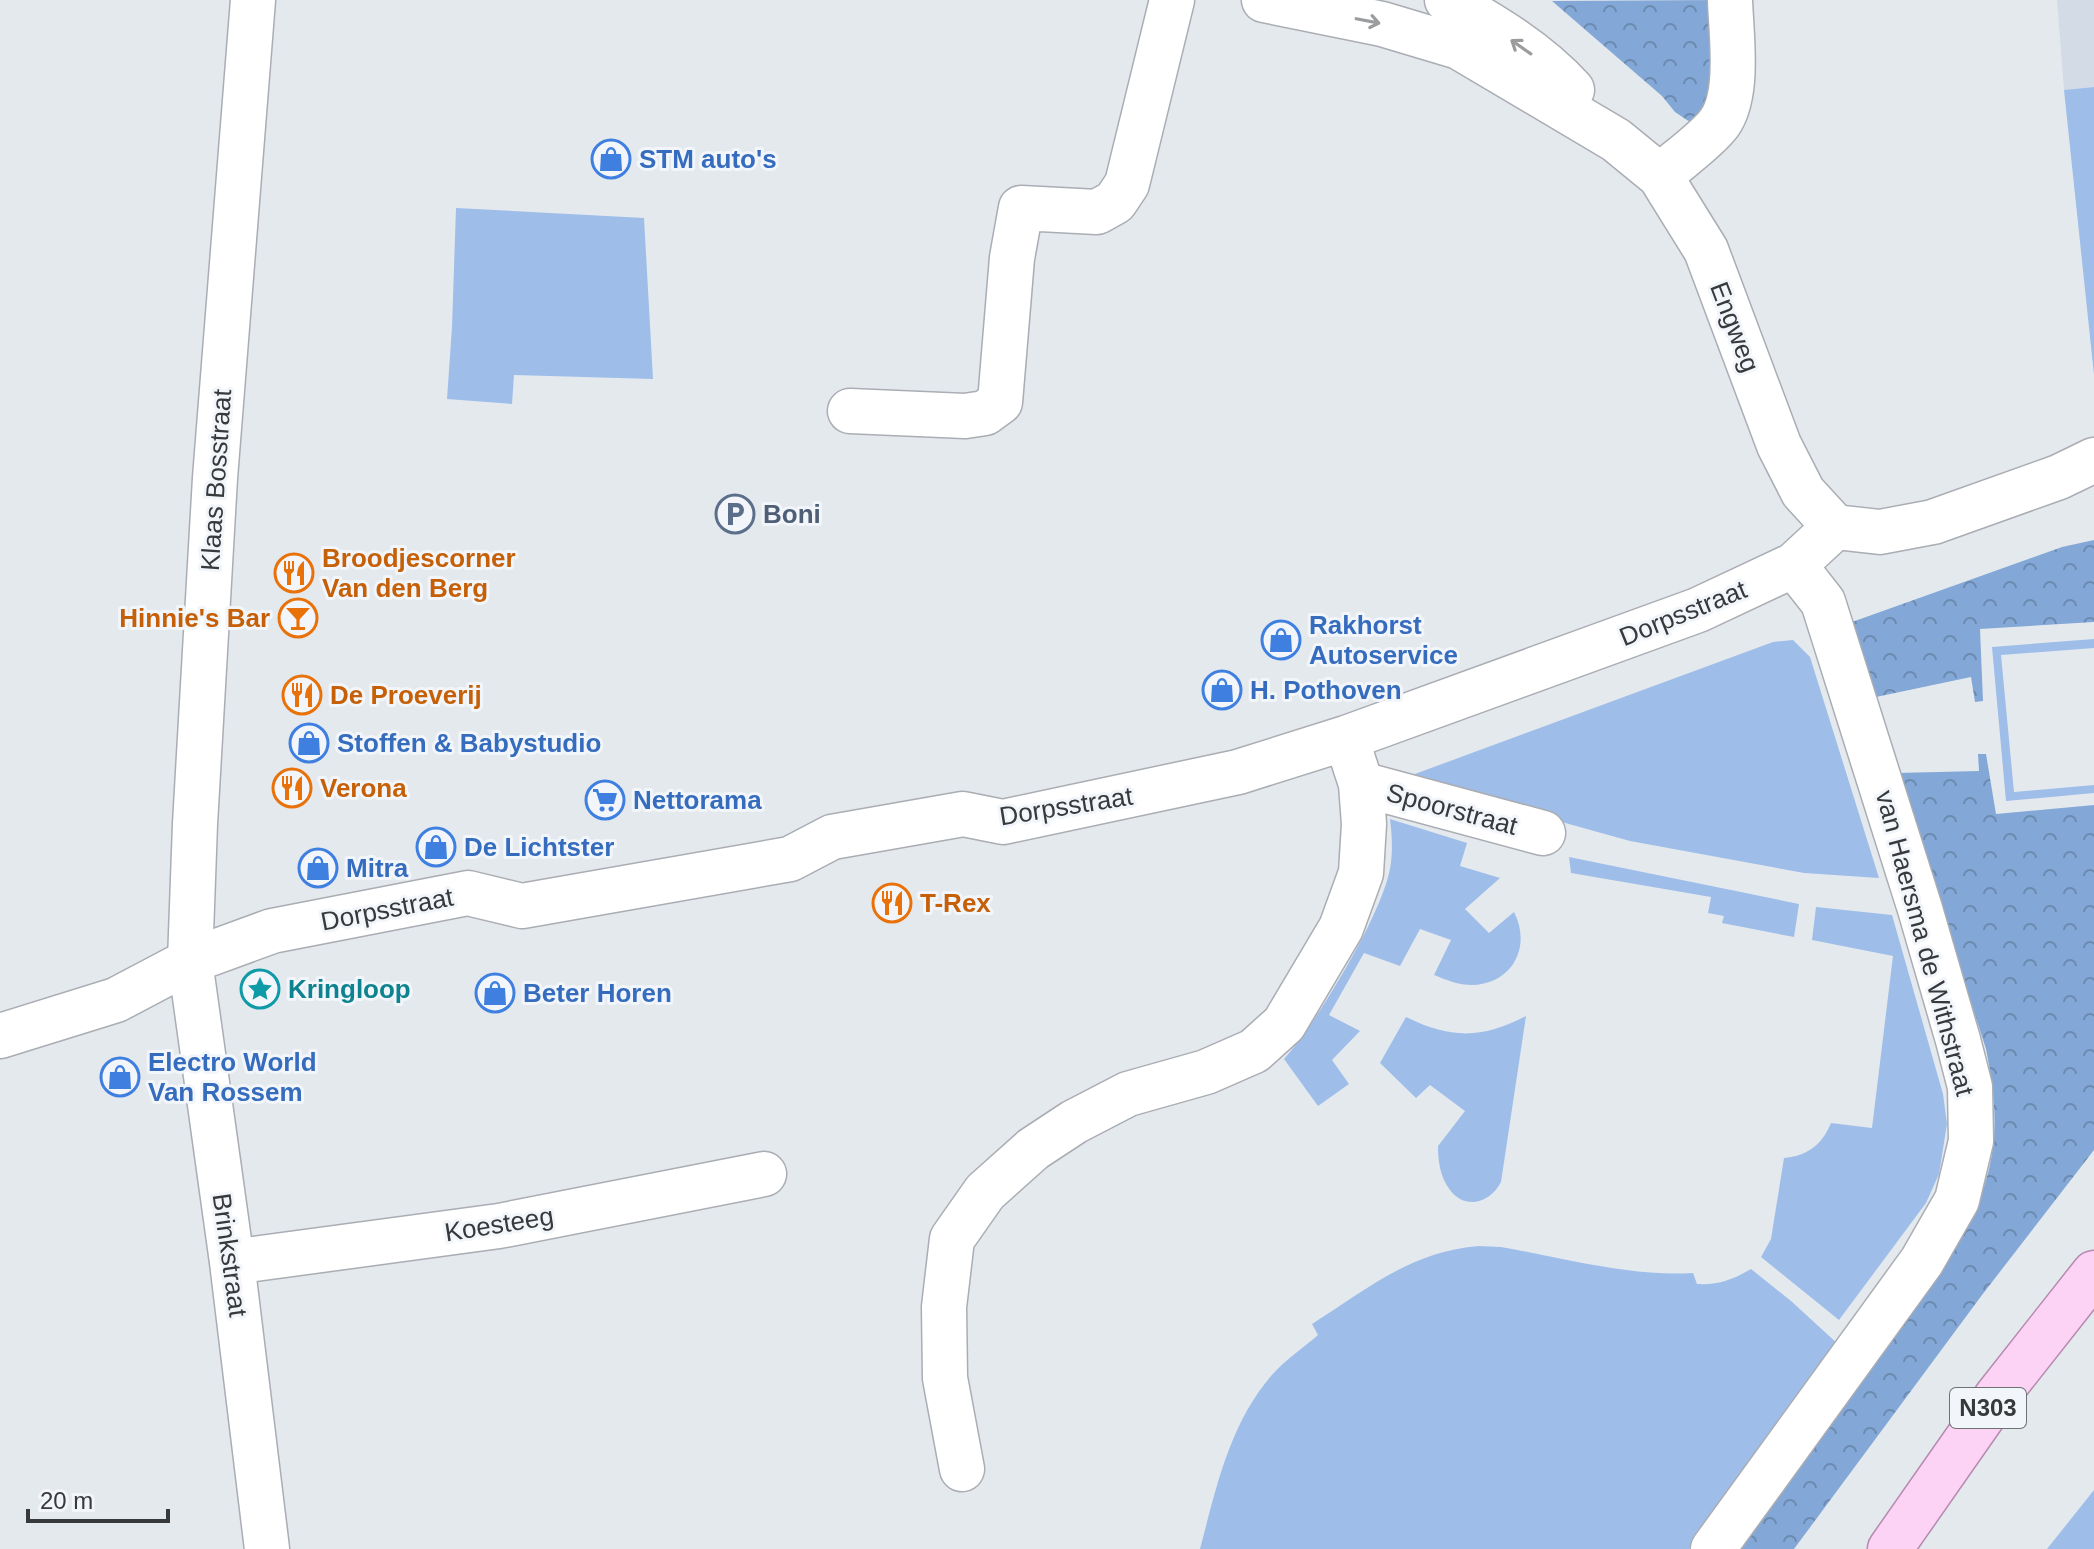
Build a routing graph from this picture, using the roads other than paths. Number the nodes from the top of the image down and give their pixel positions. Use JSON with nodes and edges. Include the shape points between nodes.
{"nodes":[{"id":1,"x":253,"y":0,"type":"edge"},
{"id":2,"x":1172,"y":0,"type":"edge"},
{"id":3,"x":1264,"y":0,"type":"edge"},
{"id":4,"x":1730,"y":0,"type":"edge"},
{"id":5,"x":1469,"y":16,"type":"edge"},
{"id":6,"x":1660,"y":176,"type":"junction"},
{"id":7,"x":850,"y":411,"type":"dead end"},
{"id":8,"x":2082,"y":470,"type":"edge"},
{"id":9,"x":1835,"y":527,"type":"junction"},
{"id":10,"x":1794,"y":565,"type":"junction"},
{"id":11,"x":1346,"y":738,"type":"junction"},
{"id":12,"x":1361,"y":784,"type":"junction"},
{"id":13,"x":1543,"y":833,"type":"dead end"},
{"id":14,"x":190,"y":961,"type":"junction"},
{"id":15,"x":0,"y":1036,"type":"edge"},
{"id":16,"x":764,"y":1174,"type":"dead end"},
{"id":17,"x":232,"y":1262,"type":"junction"},
{"id":18,"x":2094,"y":1273,"type":"edge"},
{"id":19,"x":962,"y":1469,"type":"dead end"},
{"id":20,"x":267,"y":1549,"type":"edge"},
{"id":21,"x":1713,"y":1549,"type":"edge"},
{"id":22,"x":1890,"y":1549,"type":"edge"}],
"edges":[{"from":1,"to":14,"type":"street","name":"Klaas Bosstraat","via":[[215,478]]},
{"from":2,"to":7,"type":"street","via":[[1127,184],[1115,202],[1097,212],[1021,208],[1000,402],[985,413],[965,416]]},
{"from":3,"to":5,"type":"street","name":"Engweg","one_way":true,"via":[[1382,24]]},
{"from":4,"to":6,"type":"street","via":[[1728,103],[1718,125]]},
{"from":5,"to":6,"type":"street","name":"Engweg"},
{"from":6,"to":9,"type":"street","name":"Engweg","via":[[1706,250],[1779,445],[1803,492]]},
{"from":8,"to":9,"type":"street","via":[[1933,522],[1880,532]]},
{"from":9,"to":10,"type":"street","name":"Dorpsstraat"},
{"from":10,"to":11,"type":"street","name":"Dorpsstraat","via":[[1698,610]]},
{"from":10,"to":21,"type":"street","name":"van Haersma de Withstraat","via":[[1823,602],[1867,737],[1958,1040],[1970,1087],[1971,1141],[1957,1200],[1922,1261]]},
{"from":11,"to":12,"type":"street"},
{"from":11,"to":14,"type":"street","name":"Dorpsstraat","via":[[1238,772],[1003,822],[963,814],[832,837],[790,859],[522,906],[468,893],[272,931]]},
{"from":12,"to":13,"type":"street","name":"Spoorstraat"},
{"from":12,"to":19,"type":"street","via":[[1361,873],[1341,928],[1284,1024],[1254,1051],[1206,1072],[1128,1094],[1074,1122],[1033,1149],[985,1192],[952,1239],[944,1307],[945,1378]]},
{"from":14,"to":15,"type":"street","name":"Dorpsstraat","via":[[116,1000]]},
{"from":14,"to":17,"type":"street","name":"Brinkstraat"},
{"from":16,"to":17,"type":"street","name":"Koesteeg","via":[[499,1226]]},
{"from":17,"to":20,"type":"street","name":"Brinkstraat"},
{"from":18,"to":22,"type":"main road","number":"N303","via":[[1997,1396]]}]}
